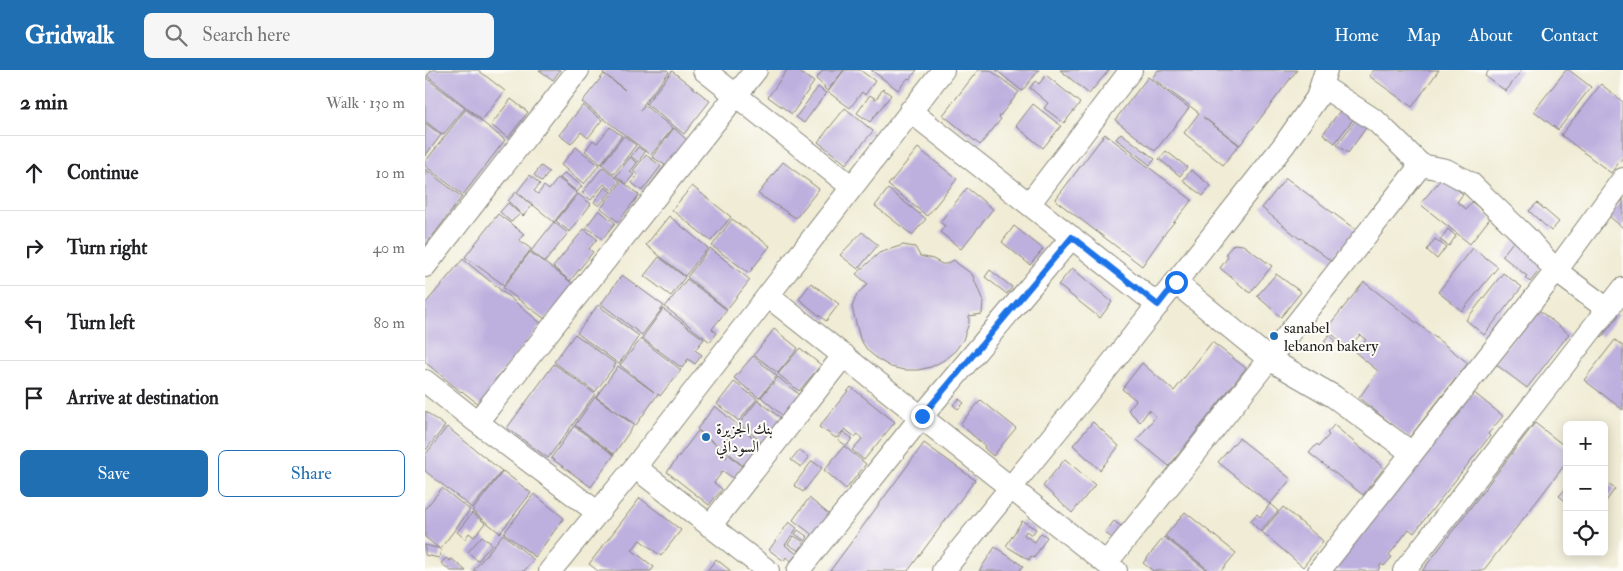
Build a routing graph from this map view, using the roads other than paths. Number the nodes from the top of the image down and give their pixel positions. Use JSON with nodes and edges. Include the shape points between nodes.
{"nodes":[{"id":1,"x":578,"y":70,"type":"edge"},
{"id":2,"x":703,"y":70,"type":"edge"},
{"id":3,"x":756,"y":70,"type":"edge"},
{"id":4,"x":943,"y":70,"type":"edge"},
{"id":5,"x":1131,"y":70,"type":"edge"},
{"id":6,"x":1324,"y":78,"type":"edge"},
{"id":7,"x":736,"y":96,"type":"junction"},
{"id":8,"x":910,"y":111,"type":"junction"},
{"id":9,"x":1421,"y":165,"type":"junction"},
{"id":10,"x":1623,"y":179,"type":"edge"},
{"id":11,"x":852,"y":186,"type":"junction"},
{"id":12,"x":1029,"y":204,"type":"junction"},
{"id":13,"x":1072,"y":237,"type":"junction"},
{"id":14,"x":425,"y":266,"type":"edge"},
{"id":15,"x":1556,"y":271,"type":"junction"},
{"id":16,"x":1176,"y":282,"type":"junction"},
{"id":17,"x":1623,"y":289,"type":"edge"},
{"id":18,"x":768,"y":296,"type":"junction"},
{"id":19,"x":1158,"y":305,"type":"junction"},
{"id":20,"x":1607,"y":308,"type":"junction"},
{"id":21,"x":844,"y":355,"type":"junction"},
{"id":22,"x":1269,"y":359,"type":"junction"},
{"id":23,"x":425,"y":381,"type":"edge"},
{"id":24,"x":922,"y":416,"type":"junction"},
{"id":25,"x":477,"y":422,"type":"junction"},
{"id":26,"x":1412,"y":453,"type":"junction"},
{"id":27,"x":635,"y":467,"type":"junction"},
{"id":28,"x":1012,"y":488,"type":"junction"},
{"id":29,"x":597,"y":512,"type":"junction"},
{"id":30,"x":710,"y":526,"type":"junction"},
{"id":31,"x":1111,"y":567,"type":"edge"},
{"id":32,"x":550,"y":571,"type":"edge"},
{"id":33,"x":768,"y":571,"type":"edge"},
{"id":34,"x":798,"y":571,"type":"edge"},
{"id":35,"x":943,"y":571,"type":"edge"},
{"id":36,"x":1319,"y":571,"type":"edge"},
{"id":37,"x":1404,"y":571,"type":"edge"}],
"edges":[{"from":1,"to":14,"type":"street"},
{"from":2,"to":7,"type":"street"},
{"from":3,"to":7,"type":"street"},
{"from":4,"to":8,"type":"street"},
{"from":5,"to":12,"type":"street"},
{"from":6,"to":9,"type":"street","via":[[1376,121]]},
{"from":6,"to":16,"type":"street","via":[[1317,98],[1284,145]]},
{"from":7,"to":11,"type":"street"},
{"from":7,"to":25,"type":"street"},
{"from":8,"to":11,"type":"street"},
{"from":8,"to":12,"type":"street"},
{"from":9,"to":15,"type":"street","via":[[1446,170],[1470,183]]},
{"from":9,"to":22,"type":"street"},
{"from":10,"to":15,"type":"street"},
{"from":11,"to":18,"type":"street"},
{"from":12,"to":13,"type":"street"},
{"from":13,"to":19,"type":"street"},
{"from":13,"to":24,"type":"street"},
{"from":15,"to":20,"type":"street"},
{"from":15,"to":26,"type":"street"},
{"from":16,"to":19,"type":"street"},
{"from":16,"to":22,"type":"street"},
{"from":17,"to":20,"type":"street"},
{"from":18,"to":21,"type":"street"},
{"from":18,"to":27,"type":"street"},
{"from":19,"to":28,"type":"street"},
{"from":20,"to":37,"type":"street"},
{"from":21,"to":24,"type":"street"},
{"from":21,"to":30,"type":"street"},
{"from":22,"to":26,"type":"street","via":[[1333,396]]},
{"from":22,"to":31,"type":"street"},
{"from":23,"to":25,"type":"street"},
{"from":24,"to":28,"type":"street"},
{"from":24,"to":34,"type":"street"},
{"from":25,"to":29,"type":"street"},
{"from":26,"to":36,"type":"street"},
{"from":27,"to":29,"type":"street"},
{"from":27,"to":30,"type":"street"},
{"from":28,"to":31,"type":"street"},
{"from":28,"to":35,"type":"street"},
{"from":29,"to":32,"type":"street"},
{"from":30,"to":33,"type":"street"}]}
